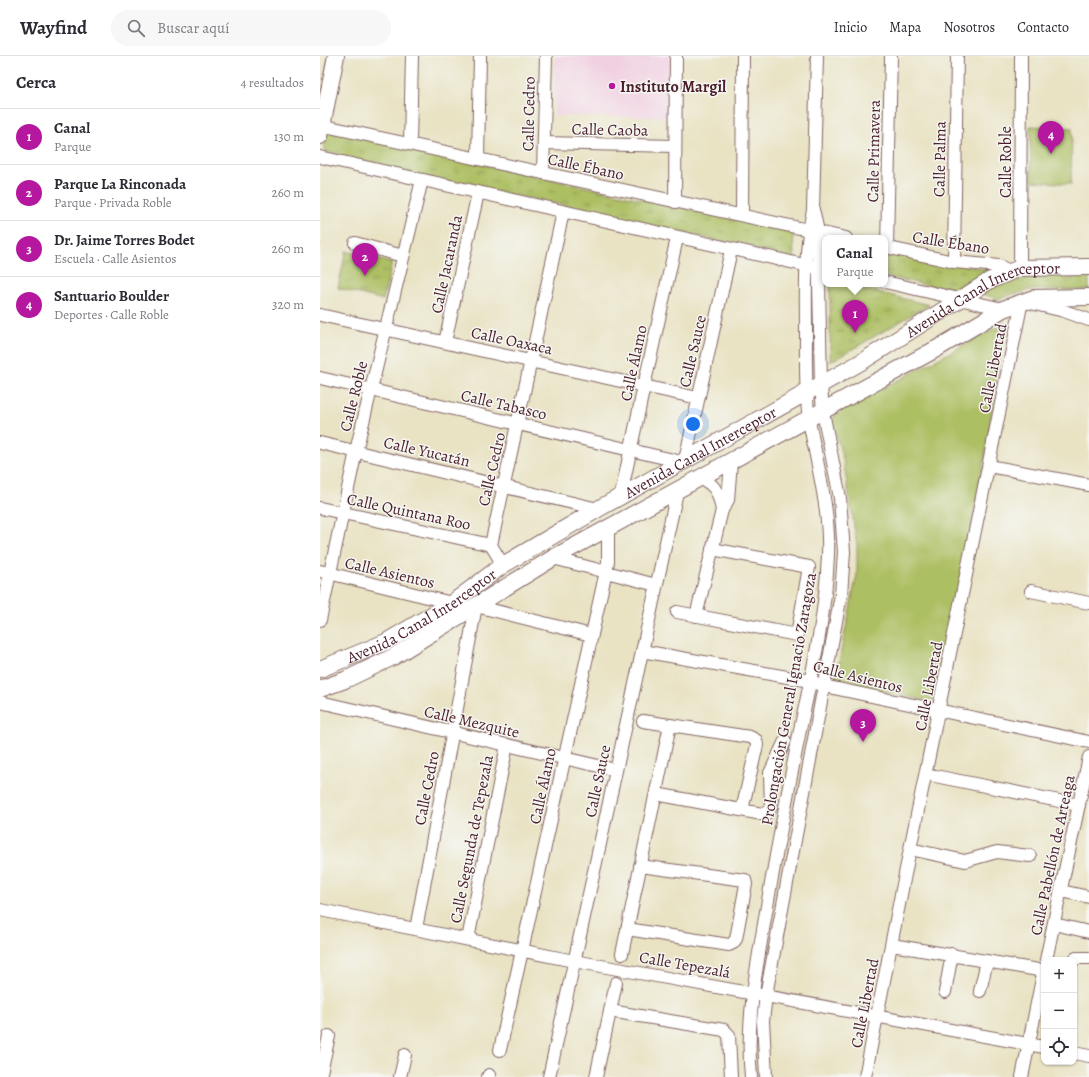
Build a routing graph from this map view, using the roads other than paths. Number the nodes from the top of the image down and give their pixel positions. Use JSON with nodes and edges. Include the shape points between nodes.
{"nodes":[{"id":1,"x":336,"y":56,"type":"edge"},
{"id":2,"x":412,"y":56,"type":"edge"},
{"id":3,"x":480,"y":56,"type":"edge"},
{"id":4,"x":546,"y":56,"type":"edge"},
{"id":5,"x":676,"y":56,"type":"edge"},
{"id":6,"x":743,"y":56,"type":"edge"},
{"id":7,"x":817,"y":56,"type":"edge"},
{"id":8,"x":892,"y":56,"type":"edge"},
{"id":9,"x":956,"y":56,"type":"edge"},
{"id":10,"x":1021,"y":56,"type":"edge"},
{"id":11,"x":321,"y":129,"type":"edge"},
{"id":12,"x":544,"y":143,"type":"junction"},
{"id":13,"x":410,"y":144,"type":"junction"},
{"id":14,"x":675,"y":146,"type":"junction"},
{"id":15,"x":320,"y":157,"type":"edge"},
{"id":16,"x":478,"y":158,"type":"junction"},
{"id":17,"x":543,"y":173,"type":"junction"},
{"id":18,"x":422,"y":180,"type":"junction"},
{"id":19,"x":478,"y":193,"type":"junction"},
{"id":20,"x":675,"y":202,"type":"junction"},
{"id":21,"x":563,"y":212,"type":"junction"},
{"id":22,"x":742,"y":215,"type":"junction"},
{"id":23,"x":814,"y":231,"type":"junction"},
{"id":24,"x":832,"y":235,"type":"edge"},
{"id":25,"x":886,"y":235,"type":"edge"},
{"id":26,"x":677,"y":238,"type":"junction"},
{"id":27,"x":355,"y":243,"type":"dead end"},
{"id":28,"x":888,"y":247,"type":"edge"},
{"id":29,"x":731,"y":250,"type":"junction"},
{"id":30,"x":403,"y":256,"type":"junction"},
{"id":31,"x":954,"y":262,"type":"junction"},
{"id":32,"x":806,"y":266,"type":"junction"},
{"id":33,"x":1089,"y":267,"type":"edge"},
{"id":34,"x":822,"y":269,"type":"edge"},
{"id":35,"x":1015,"y":270,"type":"junction"},
{"id":36,"x":888,"y":283,"type":"edge"},
{"id":37,"x":1089,"y":297,"type":"edge"},
{"id":38,"x":962,"y":298,"type":"junction"},
{"id":39,"x":1022,"y":300,"type":"junction"},
{"id":40,"x":1003,"y":309,"type":"junction"},
{"id":41,"x":320,"y":314,"type":"edge"},
{"id":42,"x":1089,"y":320,"type":"edge"},
{"id":43,"x":386,"y":329,"type":"junction"},
{"id":44,"x":445,"y":342,"type":"junction"},
{"id":45,"x":531,"y":361,"type":"junction"},
{"id":46,"x":320,"y":378,"type":"edge"},
{"id":47,"x":821,"y":385,"type":"junction"},
{"id":48,"x":644,"y":386,"type":"junction"},
{"id":49,"x":371,"y":390,"type":"junction"},
{"id":50,"x":806,"y":392,"type":"junction"},
{"id":51,"x":698,"y":398,"type":"junction"},
{"id":52,"x":816,"y":415,"type":"junction"},
{"id":53,"x":518,"y":424,"type":"junction"},
{"id":54,"x":320,"y":443,"type":"edge"},
{"id":55,"x":631,"y":449,"type":"junction"},
{"id":56,"x":356,"y":451,"type":"junction"},
{"id":57,"x":683,"y":461,"type":"junction"},
{"id":58,"x":731,"y":462,"type":"junction"},
{"id":59,"x":989,"y":466,"type":"junction"},
{"id":60,"x":656,"y":476,"type":"junction"},
{"id":61,"x":701,"y":479,"type":"junction"},
{"id":62,"x":1089,"y":485,"type":"edge"},
{"id":63,"x":504,"y":486,"type":"junction"},
{"id":64,"x":677,"y":492,"type":"junction"},
{"id":65,"x":621,"y":495,"type":"junction"},
{"id":66,"x":320,"y":508,"type":"edge"},
{"id":67,"x":598,"y":509,"type":"junction"},
{"id":68,"x":722,"y":510,"type":"junction"},
{"id":69,"x":343,"y":513,"type":"junction"},
{"id":70,"x":582,"y":518,"type":"junction"},
{"id":71,"x":608,"y":529,"type":"junction"},
{"id":72,"x":491,"y":545,"type":"junction"},
{"id":73,"x":712,"y":549,"type":"junction"},
{"id":74,"x":554,"y":558,"type":"junction"},
{"id":75,"x":503,"y":566,"type":"junction"},
{"id":76,"x":325,"y":572,"type":"edge"},
{"id":77,"x":606,"y":572,"type":"junction"},
{"id":78,"x":656,"y":585,"type":"junction"},
{"id":79,"x":1031,"y":591,"type":"dead end"},
{"id":80,"x":452,"y":603,"type":"junction"},
{"id":81,"x":1089,"y":603,"type":"edge"},
{"id":82,"x":476,"y":606,"type":"junction"},
{"id":83,"x":677,"y":612,"type":"dead end"},
{"id":84,"x":696,"y":616,"type":"junction"},
{"id":85,"x":320,"y":620,"type":"edge"},
{"id":86,"x":591,"y":635,"type":"junction"},
{"id":87,"x":642,"y":651,"type":"junction"},
{"id":88,"x":320,"y":669,"type":"edge"},
{"id":89,"x":810,"y":681,"type":"junction"},
{"id":90,"x":824,"y":686,"type":"junction"},
{"id":91,"x":320,"y":689,"type":"edge"},
{"id":92,"x":320,"y":702,"type":"edge"},
{"id":93,"x":939,"y":712,"type":"junction"},
{"id":94,"x":643,"y":721,"type":"dead end"},
{"id":95,"x":670,"y":725,"type":"junction"},
{"id":96,"x":801,"y":726,"type":"junction"},
{"id":97,"x":452,"y":733,"type":"junction"},
{"id":98,"x":1089,"y":742,"type":"edge"},
{"id":99,"x":507,"y":745,"type":"junction"},
{"id":100,"x":1089,"y":757,"type":"edge"},
{"id":101,"x":564,"y":758,"type":"junction"},
{"id":102,"x":616,"y":770,"type":"junction"},
{"id":103,"x":935,"y":776,"type":"dead end"},
{"id":104,"x":656,"y":794,"type":"junction"},
{"id":105,"x":1079,"y":804,"type":"junction"},
{"id":106,"x":742,"y":810,"type":"junction"},
{"id":107,"x":910,"y":849,"type":"junction"},
{"id":108,"x":1030,"y":856,"type":"dead end"},
{"id":109,"x":640,"y":866,"type":"junction"},
{"id":110,"x":1061,"y":891,"type":"junction"},
{"id":111,"x":1089,"y":897,"type":"edge"},
{"id":112,"x":320,"y":910,"type":"edge"},
{"id":113,"x":1054,"y":924,"type":"junction"},
{"id":114,"x":416,"y":929,"type":"junction"},
{"id":115,"x":627,"y":929,"type":"junction"},
{"id":116,"x":1089,"y":932,"type":"edge"},
{"id":117,"x":468,"y":940,"type":"junction"},
{"id":118,"x":892,"y":945,"type":"junction"},
{"id":119,"x":522,"y":950,"type":"junction"},
{"id":120,"x":622,"y":954,"type":"dead end"},
{"id":121,"x":952,"y":954,"type":"junction"},
{"id":122,"x":1047,"y":957,"type":"edge"},
{"id":123,"x":1077,"y":958,"type":"edge"},
{"id":124,"x":1089,"y":958,"type":"edge"},
{"id":125,"x":987,"y":960,"type":"junction"},
{"id":126,"x":574,"y":961,"type":"junction"},
{"id":127,"x":1041,"y":972,"type":"edge"},
{"id":128,"x":616,"y":983,"type":"dead end"},
{"id":129,"x":1041,"y":986,"type":"edge"},
{"id":130,"x":980,"y":991,"type":"dead end"},
{"id":131,"x":752,"y":992,"type":"junction"},
{"id":132,"x":945,"y":992,"type":"dead end"},
{"id":133,"x":766,"y":995,"type":"junction"},
{"id":134,"x":610,"y":1011,"type":"junction"},
{"id":135,"x":877,"y":1015,"type":"junction"},
{"id":136,"x":329,"y":1036,"type":"dead end"},
{"id":137,"x":1028,"y":1044,"type":"junction"},
{"id":138,"x":1041,"y":1046,"type":"edge"},
{"id":139,"x":500,"y":1050,"type":"dead end"},
{"id":140,"x":1077,"y":1054,"type":"edge"},
{"id":141,"x":405,"y":1055,"type":"dead end"},
{"id":142,"x":1089,"y":1056,"type":"edge"},
{"id":143,"x":320,"y":1077,"type":"edge"},
{"id":144,"x":400,"y":1077,"type":"edge"},
{"id":145,"x":549,"y":1077,"type":"edge"},
{"id":146,"x":596,"y":1077,"type":"edge"},
{"id":147,"x":731,"y":1077,"type":"edge"},
{"id":148,"x":751,"y":1077,"type":"edge"},
{"id":149,"x":766,"y":1077,"type":"edge"},
{"id":150,"x":865,"y":1077,"type":"edge"},
{"id":151,"x":1022,"y":1077,"type":"edge"}],
"edges":[{"from":1,"to":11,"type":"main road"},
{"from":2,"to":13,"type":"street"},
{"from":3,"to":16,"type":"street"},
{"from":4,"to":12,"type":"street","name":"Calle Cedro"},
{"from":5,"to":14,"type":"street"},
{"from":6,"to":22,"type":"street"},
{"from":7,"to":23,"type":"street"},
{"from":8,"to":25,"type":"street","name":"Calle Primavera"},
{"from":9,"to":31,"type":"street","name":"Calle Palma"},
{"from":10,"to":35,"type":"street","name":"Calle Roble"},
{"from":11,"to":13,"type":"street","name":"Calle Ébano"},
{"from":12,"to":14,"type":"street","name":"Calle Caoba"},
{"from":12,"to":17,"type":"street","name":"Calle Cedro"},
{"from":13,"to":16,"type":"street","name":"Calle Ébano"},
{"from":14,"to":20,"type":"street"},
{"from":15,"to":18,"type":"street"},
{"from":16,"to":17,"type":"street","name":"Calle Ébano"},
{"from":17,"to":20,"type":"street","name":"Calle Ébano"},
{"from":18,"to":19,"type":"street"},
{"from":18,"to":30,"type":"street","name":"Calle Roble"},
{"from":19,"to":21,"type":"street"},
{"from":19,"to":44,"type":"street","name":"Calle Jacaranda"},
{"from":20,"to":22,"type":"street","name":"Calle Ébano"},
{"from":21,"to":26,"type":"street"},
{"from":21,"to":45,"type":"street","name":"Calle Cedro"},
{"from":22,"to":23,"type":"street","name":"Calle Ébano"},
{"from":23,"to":24,"type":"street","name":"Calle Ébano"},
{"from":23,"to":32,"type":"street","name":"Prolongación General Ignacio Zaragoza"},
{"from":23,"to":34,"type":"street","name":"Prolongación General Ignacio Zaragoza"},
{"from":26,"to":29,"type":"street"},
{"from":26,"to":48,"type":"street","name":"Calle Álamo"},
{"from":27,"to":30,"type":"street"},
{"from":28,"to":31,"type":"street","name":"Calle Ébano"},
{"from":29,"to":32,"type":"street"},
{"from":29,"to":51,"type":"street","name":"Calle Sauce"},
{"from":30,"to":43,"type":"street","name":"Calle Roble"},
{"from":31,"to":35,"type":"street","name":"Calle Ébano"},
{"from":32,"to":34,"type":"street"},
{"from":32,"to":50,"type":"street","name":"Prolongación General Ignacio Zaragoza"},
{"from":33,"to":35,"type":"main road","name":"Avenida Canal Interceptor"},
{"from":34,"to":47,"type":"street","name":"Prolongación General Ignacio Zaragoza"},
{"from":35,"to":38,"type":"main road","name":"Avenida Canal Interceptor","via":[[989,281]]},
{"from":36,"to":38,"type":"street"},
{"from":37,"to":39,"type":"main road","name":"Avenida Canal Interceptor","via":[[1052,296]]},
{"from":38,"to":40,"type":"street"},
{"from":38,"to":47,"type":"main road","name":"Avenida Canal Interceptor"},
{"from":39,"to":40,"type":"main road","name":"Avenida Canal Interceptor"},
{"from":39,"to":42,"type":"street"},
{"from":39,"to":59,"type":"street","name":"Calle Libertad"},
{"from":40,"to":52,"type":"main road","name":"Avenida Canal Interceptor"},
{"from":41,"to":43,"type":"street","name":"Calle Oaxaca"},
{"from":43,"to":44,"type":"street","name":"Calle Oaxaca"},
{"from":43,"to":49,"type":"street","name":"Calle Roble"},
{"from":44,"to":45,"type":"street","name":"Calle Oaxaca"},
{"from":45,"to":48,"type":"street","name":"Calle Oaxaca"},
{"from":45,"to":53,"type":"street","name":"Calle Cedro"},
{"from":46,"to":49,"type":"street","name":"Calle Tabasco"},
{"from":47,"to":50,"type":"main road","name":"Avenida Canal Interceptor"},
{"from":47,"to":52,"type":"street","name":"Prolongación General Ignacio Zaragoza"},
{"from":48,"to":51,"type":"street","name":"Calle Oaxaca"},
{"from":48,"to":55,"type":"street","name":"Calle Álamo"},
{"from":49,"to":53,"type":"street","name":"Calle Tabasco"},
{"from":49,"to":56,"type":"street","name":"Calle Roble"},
{"from":50,"to":52,"type":"street","name":"Prolongación General Ignacio Zaragoza"},
{"from":50,"to":57,"type":"main road","name":"Avenida Canal Interceptor"},
{"from":51,"to":57,"type":"street","name":"Calle Sauce"},
{"from":52,"to":58,"type":"main road","name":"Avenida Canal Interceptor"},
{"from":52,"to":89,"type":"street","name":"Prolongación General Ignacio Zaragoza","via":[[828,553],[825,595]]},
{"from":52,"to":90,"type":"street","name":"Prolongación General Ignacio Zaragoza","via":[[840,498],[844,552],[841,595]]},
{"from":53,"to":55,"type":"street","name":"Calle Tabasco"},
{"from":53,"to":63,"type":"street","name":"Calle Cedro"},
{"from":54,"to":56,"type":"street","name":"Calle Yucatán"},
{"from":55,"to":57,"type":"street","name":"Calle Tabasco"},
{"from":55,"to":65,"type":"street","name":"Calle Álamo"},
{"from":56,"to":63,"type":"street","name":"Calle Yucatán"},
{"from":56,"to":69,"type":"street","name":"Calle Roble"},
{"from":57,"to":60,"type":"main road","name":"Avenida Canal Interceptor"},
{"from":58,"to":61,"type":"main road","name":"Avenida Canal Interceptor"},
{"from":58,"to":68,"type":"street","via":[[728,500]]},
{"from":59,"to":62,"type":"street"},
{"from":59,"to":93,"type":"street","name":"Calle Libertad"},
{"from":60,"to":65,"type":"main road","name":"Avenida Canal Interceptor"},
{"from":60,"to":71,"type":"main road","via":[[606,518]]},
{"from":61,"to":64,"type":"main road","name":"Avenida Canal Interceptor"},
{"from":61,"to":68,"type":"street","via":[[716,489]]},
{"from":63,"to":67,"type":"street","name":"Calle Yucatán"},
{"from":63,"to":72,"type":"street","name":"Calle Cedro"},
{"from":64,"to":71,"type":"main road","name":"Avenida Canal Interceptor"},
{"from":64,"to":78,"type":"street","name":"Calle Sauce"},
{"from":65,"to":67,"type":"main road","name":"Avenida Canal Interceptor"},
{"from":66,"to":69,"type":"street","name":"Calle Quintana Roo"},
{"from":67,"to":70,"type":"main road","name":"Avenida Canal Interceptor"},
{"from":68,"to":73,"type":"street"},
{"from":69,"to":72,"type":"street","name":"Calle Quintana Roo"},
{"from":69,"to":76,"type":"street","name":"Calle Roble"},
{"from":70,"to":74,"type":"main road","via":[[588,524],[588,529]]},
{"from":70,"to":75,"type":"main road","name":"Avenida Canal Interceptor"},
{"from":71,"to":74,"type":"main road","name":"Avenida Canal Interceptor"},
{"from":71,"to":77,"type":"street","name":"Calle Álamo","via":[[609,553]]},
{"from":72,"to":75,"type":"street"},
{"from":73,"to":84,"type":"street"},
{"from":73,"to":84,"type":"street","via":[[809,567],[797,635]]},
{"from":74,"to":77,"type":"street"},
{"from":74,"to":82,"type":"main road","name":"Avenida Canal Interceptor"},
{"from":75,"to":80,"type":"main road","name":"Avenida Canal Interceptor"},
{"from":76,"to":80,"type":"street","name":"Calle Asientos"},
{"from":76,"to":85,"type":"street","name":"Calle Roble"},
{"from":77,"to":78,"type":"street"},
{"from":77,"to":86,"type":"street","name":"Calle Álamo"},
{"from":78,"to":87,"type":"street","name":"Calle Sauce"},
{"from":79,"to":81,"type":"street"},
{"from":80,"to":88,"type":"main road","name":"Avenida Canal Interceptor","via":[[386,642]]},
{"from":82,"to":86,"type":"street"},
{"from":82,"to":91,"type":"main road","name":"Avenida Canal Interceptor","via":[[393,657]]},
{"from":82,"to":97,"type":"street","name":"Calle Cedro"},
{"from":83,"to":84,"type":"street"},
{"from":86,"to":101,"type":"street","name":"Calle Álamo"},
{"from":87,"to":89,"type":"street","name":"Calle Asientos"},
{"from":87,"to":102,"type":"street","name":"Calle Sauce"},
{"from":89,"to":90,"type":"street","name":"Calle Asientos"},
{"from":89,"to":96,"type":"street","name":"Prolongación General Ignacio Zaragoza"},
{"from":90,"to":93,"type":"street","name":"Calle Asientos"},
{"from":90,"to":133,"type":"street","name":"Prolongación General Ignacio Zaragoza"},
{"from":92,"to":97,"type":"street","name":"Calle Mezquite"},
{"from":93,"to":98,"type":"street","name":"Calle Asientos"},
{"from":93,"to":107,"type":"street","name":"Calle Libertad"},
{"from":94,"to":95,"type":"street"},
{"from":95,"to":104,"type":"street"},
{"from":95,"to":106,"type":"street","via":[[756,740]]},
{"from":96,"to":106,"type":"street","via":[[776,746],[767,761],[764,772],[764,800],[757,813]]},
{"from":96,"to":131,"type":"street","name":"Prolongación General Ignacio Zaragoza"},
{"from":97,"to":99,"type":"street","name":"Calle Mezquite"},
{"from":97,"to":114,"type":"street","name":"Calle Cedro"},
{"from":99,"to":101,"type":"street","name":"Calle Mezquite"},
{"from":99,"to":117,"type":"street","name":"Calle Segunda de Tepezala"},
{"from":100,"to":105,"type":"street","name":"Calle Pabellón de Arteaga"},
{"from":101,"to":102,"type":"street","name":"Calle Mezquite"},
{"from":101,"to":119,"type":"street","name":"Calle Álamo"},
{"from":102,"to":126,"type":"street","name":"Calle Sauce"},
{"from":103,"to":105,"type":"street"},
{"from":104,"to":106,"type":"street"},
{"from":104,"to":109,"type":"street"},
{"from":105,"to":110,"type":"street","name":"Calle Pabellón de Arteaga"},
{"from":107,"to":108,"type":"street","via":[[965,861],[997,852]]},
{"from":107,"to":118,"type":"street","name":"Calle Libertad"},
{"from":109,"to":115,"type":"street"},
{"from":109,"to":115,"type":"street","via":[[745,880],[736,939],[729,945]]},
{"from":110,"to":111,"type":"street"},
{"from":110,"to":113,"type":"street","name":"Calle Pabellón de Arteaga"},
{"from":112,"to":114,"type":"street","name":"Calle Tepezalá"},
{"from":113,"to":116,"type":"street"},
{"from":113,"to":122,"type":"street","name":"Calle Pabellón de Arteaga"},
{"from":114,"to":117,"type":"street","name":"Calle Tepezalá"},
{"from":115,"to":120,"type":"street"},
{"from":117,"to":119,"type":"street","name":"Calle Tepezalá"},
{"from":118,"to":121,"type":"street"},
{"from":118,"to":135,"type":"street","name":"Calle Libertad"},
{"from":119,"to":126,"type":"street","name":"Calle Tepezalá"},
{"from":119,"to":139,"type":"street","name":"Calle Álamo"},
{"from":121,"to":125,"type":"street"},
{"from":121,"to":132,"type":"street"},
{"from":123,"to":124,"type":"street"},
{"from":125,"to":127,"type":"street"},
{"from":125,"to":130,"type":"street"},
{"from":126,"to":131,"type":"street","name":"Calle Tepezalá"},
{"from":126,"to":145,"type":"street","name":"Calle Sauce"},
{"from":128,"to":134,"type":"street"},
{"from":129,"to":137,"type":"street"},
{"from":131,"to":133,"type":"street","name":"Calle Tepezalá"},
{"from":131,"to":148,"type":"street","name":"Prolongación General Ignacio Zaragoza","via":[[749,1054]]},
{"from":133,"to":135,"type":"street","name":"Calle Tepezalá"},
{"from":133,"to":149,"type":"street","name":"Prolongación General Ignacio Zaragoza","via":[[763,1021]]},
{"from":134,"to":146,"type":"street"},
{"from":134,"to":147,"type":"street","via":[[724,1030],[729,1035]]},
{"from":135,"to":137,"type":"street","name":"Calle Tepezalá"},
{"from":135,"to":150,"type":"street","name":"Calle Libertad"},
{"from":136,"to":143,"type":"street"},
{"from":137,"to":138,"type":"street","name":"Calle Tepezalá"},
{"from":137,"to":151,"type":"street"},
{"from":140,"to":142,"type":"street"},
{"from":141,"to":144,"type":"street"}]}
